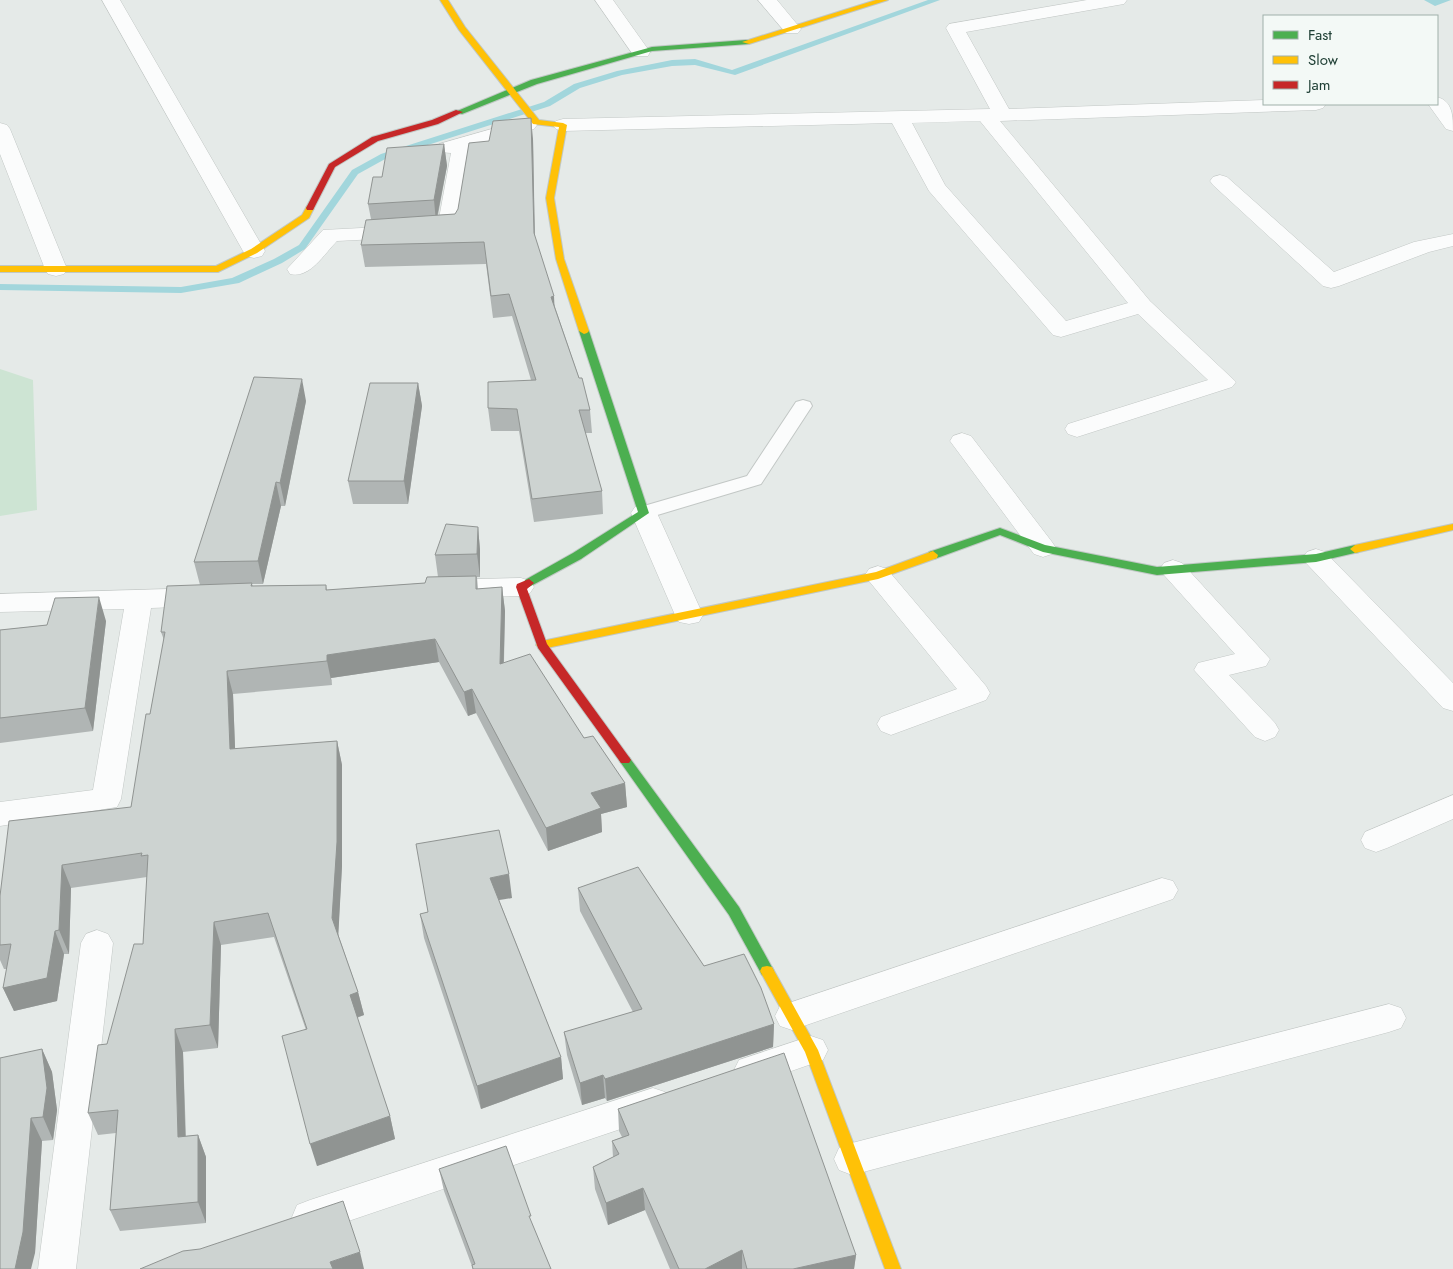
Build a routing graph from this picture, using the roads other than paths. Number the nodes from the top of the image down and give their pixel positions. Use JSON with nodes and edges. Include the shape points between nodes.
{"nodes":[{"id":1,"x":111,"y":0,"type":"edge"},
{"id":2,"x":444,"y":0,"type":"edge"},
{"id":3,"x":604,"y":0,"type":"edge"},
{"id":4,"x":767,"y":0,"type":"edge"},
{"id":5,"x":884,"y":0,"type":"edge"},
{"id":6,"x":1118,"y":0,"type":"edge"},
{"id":7,"x":792,"y":29,"type":"junction"},
{"id":8,"x":641,"y":52,"type":"junction"},
{"id":9,"x":512,"y":90,"type":"junction"},
{"id":10,"x":1453,"y":99,"type":"edge"},
{"id":11,"x":1438,"y":101,"type":"edge"},
{"id":12,"x":1438,"y":102,"type":"edge"},
{"id":13,"x":1289,"y":105,"type":"edge"},
{"id":14,"x":994,"y":116,"type":"junction"},
{"id":15,"x":899,"y":118,"type":"junction"},
{"id":16,"x":536,"y":122,"type":"junction"},
{"id":17,"x":563,"y":125,"type":"junction"},
{"id":18,"x":1453,"y":125,"type":"edge"},
{"id":19,"x":0,"y":129,"type":"edge"},
{"id":20,"x":463,"y":143,"type":"junction"},
{"id":21,"x":426,"y":155,"type":"edge"},
{"id":22,"x":1220,"y":182,"type":"dead end"},
{"id":23,"x":1453,"y":240,"type":"edge"},
{"id":24,"x":254,"y":251,"type":"junction"},
{"id":25,"x":298,"y":268,"type":"dead end"},
{"id":26,"x":0,"y":269,"type":"edge"},
{"id":27,"x":56,"y":269,"type":"junction"},
{"id":28,"x":1142,"y":306,"type":"junction"},
{"id":29,"x":803,"y":406,"type":"dead end"},
{"id":30,"x":1078,"y":429,"type":"dead end"},
{"id":31,"x":962,"y":441,"type":"dead end"},
{"id":32,"x":644,"y":513,"type":"junction"},
{"id":33,"x":1453,"y":527,"type":"edge"},
{"id":34,"x":1043,"y":548,"type":"junction"},
{"id":35,"x":1316,"y":558,"type":"junction"},
{"id":36,"x":1173,"y":569,"type":"junction"},
{"id":37,"x":878,"y":575,"type":"junction"},
{"id":38,"x":521,"y":587,"type":"junction"},
{"id":39,"x":414,"y":590,"type":"edge"},
{"id":40,"x":227,"y":596,"type":"edge"},
{"id":41,"x":139,"y":599,"type":"junction"},
{"id":42,"x":0,"y":603,"type":"edge"},
{"id":43,"x":689,"y":615,"type":"junction"},
{"id":44,"x":542,"y":645,"type":"junction"},
{"id":45,"x":1453,"y":701,"type":"edge"},
{"id":46,"x":891,"y":724,"type":"dead end"},
{"id":47,"x":1265,"y":730,"type":"dead end"},
{"id":48,"x":1453,"y":806,"type":"edge"},
{"id":49,"x":0,"y":814,"type":"edge"},
{"id":50,"x":1376,"y":840,"type":"dead end"},
{"id":51,"x":1162,"y":890,"type":"dead end"},
{"id":52,"x":97,"y":943,"type":"dead end"},
{"id":53,"x":792,"y":1016,"type":"junction"},
{"id":54,"x":1389,"y":1018,"type":"dead end"},
{"id":55,"x":811,"y":1050,"type":"junction"},
{"id":56,"x":717,"y":1081,"type":"edge"},
{"id":57,"x":680,"y":1094,"type":"edge"},
{"id":58,"x":852,"y":1159,"type":"junction"},
{"id":59,"x":277,"y":1228,"type":"edge"},
{"id":60,"x":57,"y":1269,"type":"edge"},
{"id":61,"x":893,"y":1269,"type":"edge"}],
"edges":[{"from":1,"to":24,"type":"street"},
{"from":2,"to":9,"type":"street","via":[[462,28]]},
{"from":3,"to":8,"type":"street"},
{"from":4,"to":7,"type":"street"},
{"from":5,"to":7,"type":"street"},
{"from":6,"to":14,"type":"street","via":[[955,28]]},
{"from":7,"to":8,"type":"street","via":[[754,41]]},
{"from":8,"to":9,"type":"street"},
{"from":9,"to":16,"type":"street"},
{"from":9,"to":24,"type":"street","via":[[435,122],[375,139],[332,166],[306,216]]},
{"from":10,"to":11,"type":"street"},
{"from":12,"to":18,"type":"street"},
{"from":13,"to":14,"type":"street"},
{"from":14,"to":15,"type":"street"},
{"from":14,"to":28,"type":"street"},
{"from":15,"to":17,"type":"street"},
{"from":15,"to":28,"type":"street","via":[[936,187],[1061,330]]},
{"from":16,"to":17,"type":"street"},
{"from":16,"to":20,"type":"street"},
{"from":17,"to":32,"type":"street","via":[[550,198],[560,259]]},
{"from":19,"to":27,"type":"street"},
{"from":20,"to":21,"type":"street"},
{"from":20,"to":25,"type":"street","via":[[448,230],[331,235]]},
{"from":22,"to":23,"type":"street","via":[[1330,282],[1422,247]]},
{"from":24,"to":27,"type":"street","via":[[218,269]]},
{"from":26,"to":27,"type":"street"},
{"from":28,"to":30,"type":"street","via":[[1224,382]]},
{"from":29,"to":32,"type":"lane","via":[[754,480]]},
{"from":31,"to":34,"type":"street"},
{"from":32,"to":38,"type":"street"},
{"from":32,"to":43,"type":"street"},
{"from":33,"to":35,"type":"street"},
{"from":34,"to":36,"type":"street","via":[[1157,571]]},
{"from":34,"to":37,"type":"street","via":[[1000,532]]},
{"from":35,"to":36,"type":"street"},
{"from":35,"to":45,"type":"street"},
{"from":36,"to":47,"type":"street","via":[[1256,659],[1208,670]]},
{"from":37,"to":43,"type":"street"},
{"from":37,"to":46,"type":"street","via":[[976,693]]},
{"from":38,"to":39,"type":"street"},
{"from":38,"to":44,"type":"street"},
{"from":40,"to":41,"type":"street"},
{"from":41,"to":42,"type":"street"},
{"from":41,"to":49,"type":"street","via":[[106,799]]},
{"from":43,"to":44,"type":"street"},
{"from":44,"to":53,"type":"street","via":[[734,911]]},
{"from":48,"to":50,"type":"street"},
{"from":51,"to":53,"type":"street"},
{"from":52,"to":60,"type":"street"},
{"from":53,"to":55,"type":"street"},
{"from":54,"to":58,"type":"street"},
{"from":55,"to":56,"type":"street"},
{"from":55,"to":58,"type":"street"},
{"from":57,"to":59,"type":"street"},
{"from":58,"to":61,"type":"street"}]}
